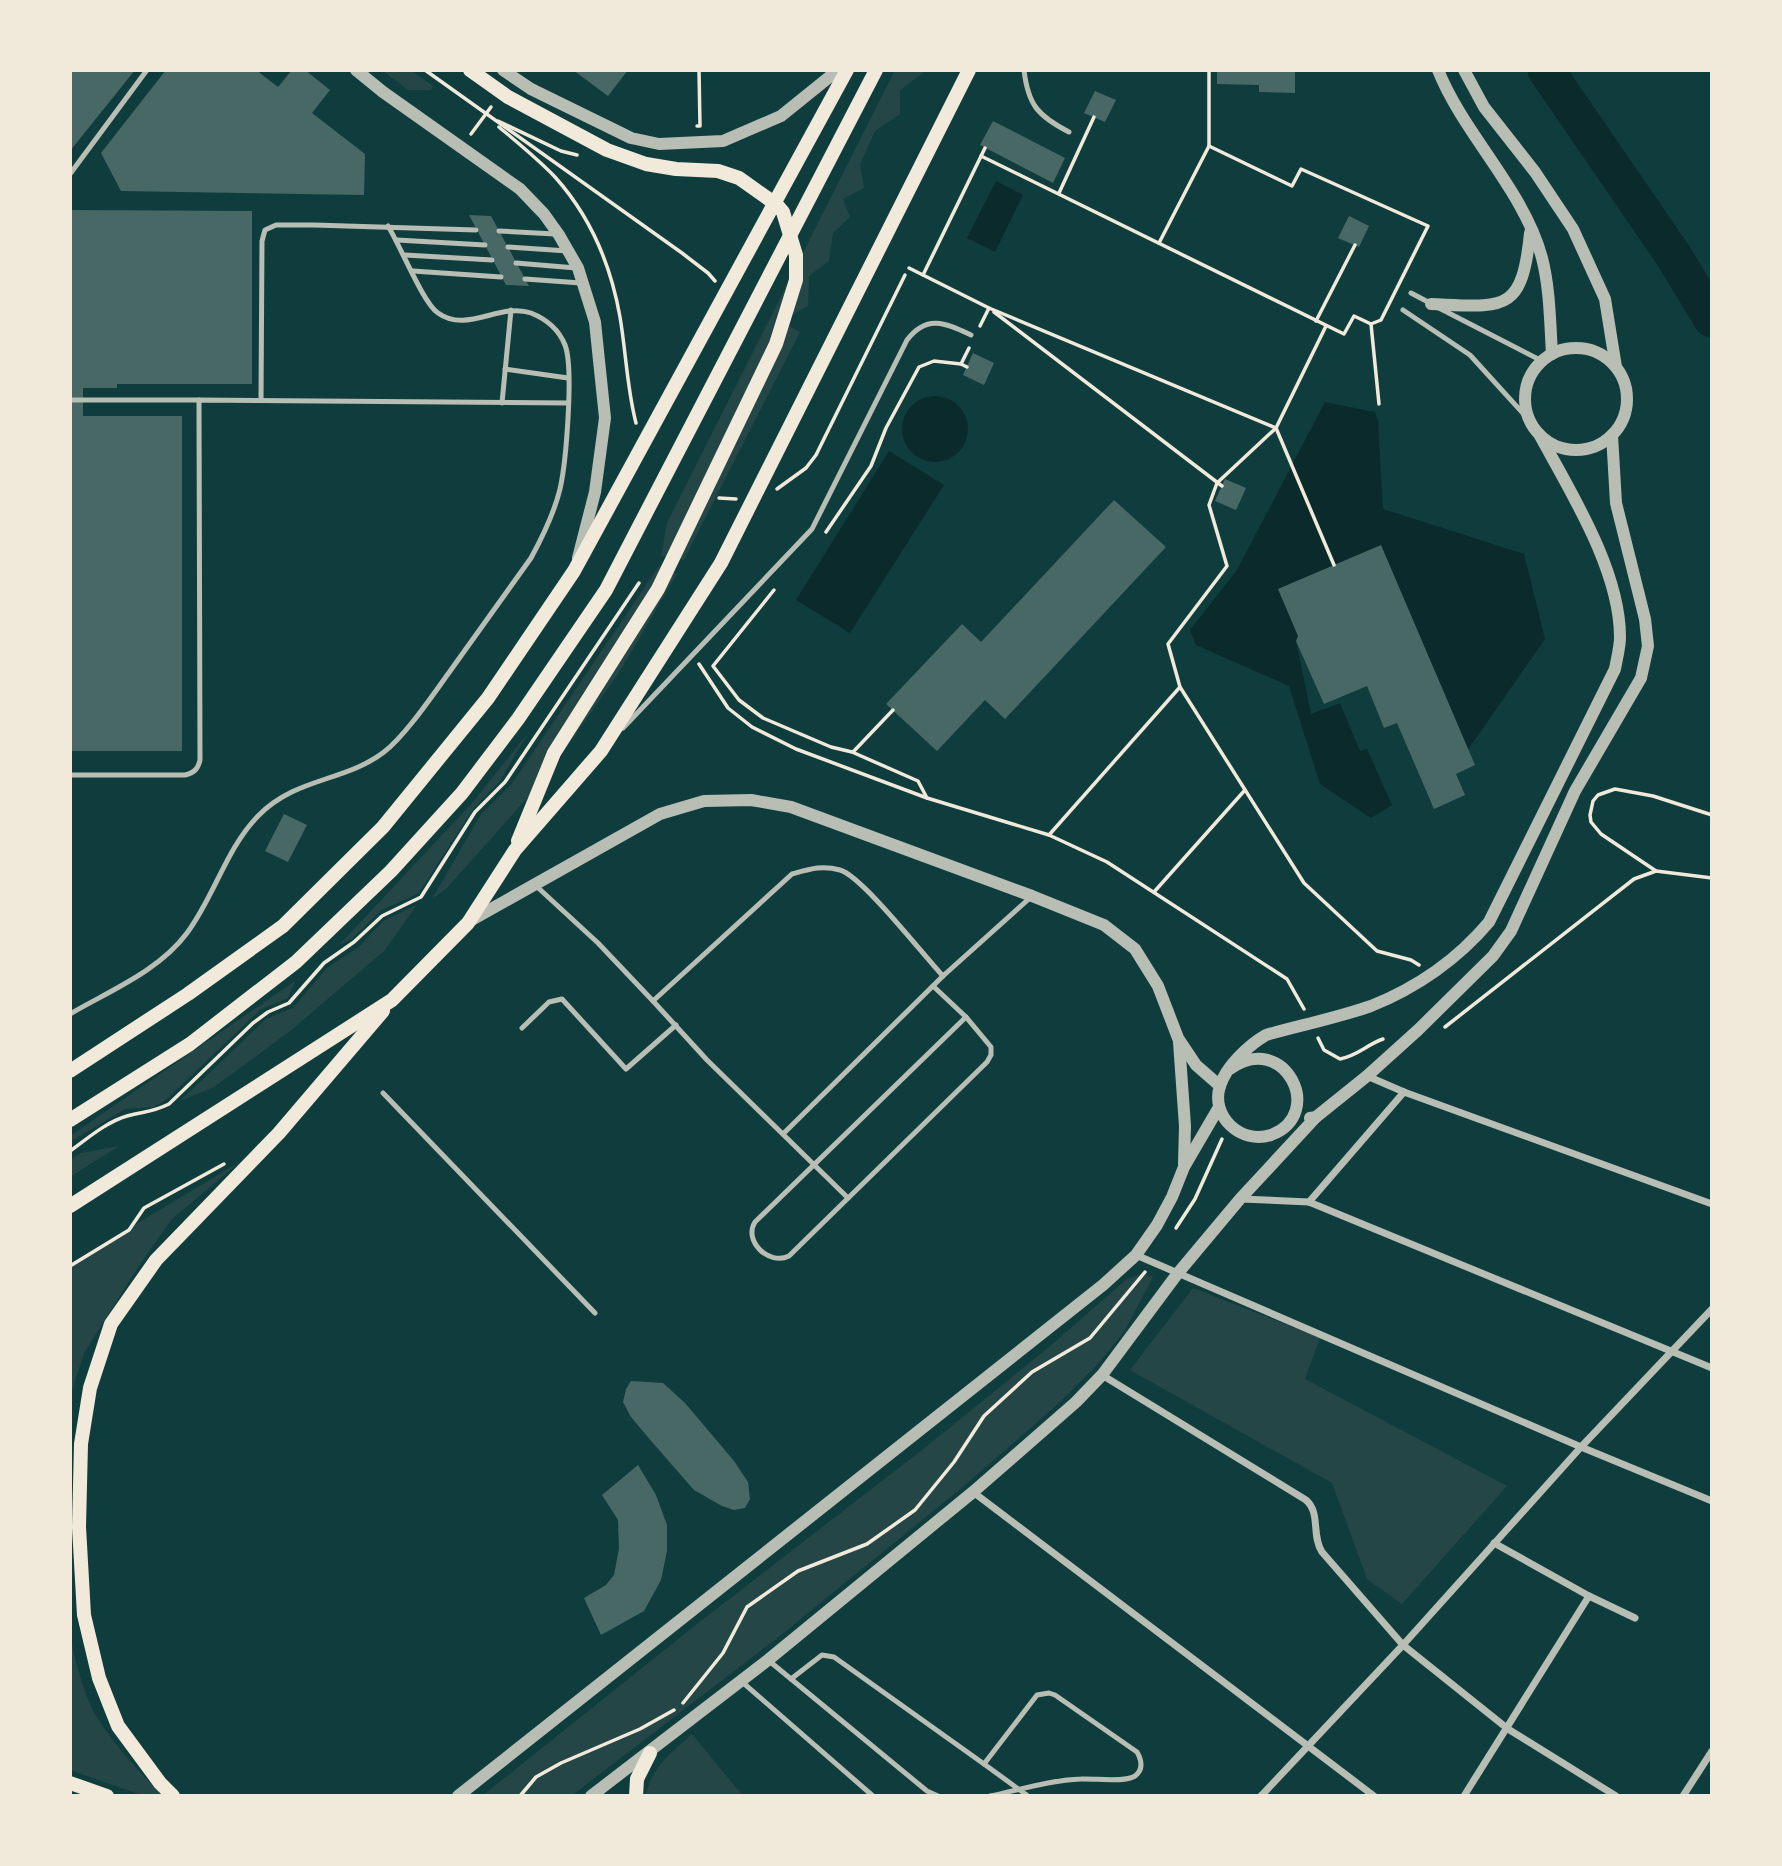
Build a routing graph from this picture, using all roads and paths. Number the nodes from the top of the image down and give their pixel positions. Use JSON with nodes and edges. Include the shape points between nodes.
{"nodes":[{"id":1,"x":147,"y":70,"type":"edge"},
{"id":2,"x":356,"y":70,"type":"edge"},
{"id":3,"x":425,"y":70,"type":"edge"},
{"id":4,"x":470,"y":70,"type":"edge"},
{"id":5,"x":503,"y":70,"type":"edge"},
{"id":6,"x":699,"y":70,"type":"edge"},
{"id":7,"x":838,"y":70,"type":"edge"},
{"id":8,"x":847,"y":70,"type":"edge"},
{"id":9,"x":876,"y":70,"type":"edge"},
{"id":10,"x":970,"y":70,"type":"edge"},
{"id":11,"x":1024,"y":70,"type":"edge"},
{"id":12,"x":1209,"y":70,"type":"edge"},
{"id":13,"x":1438,"y":70,"type":"edge"},
{"id":14,"x":1464,"y":70,"type":"edge"},
{"id":15,"x":492,"y":106,"type":"dead end"},
{"id":16,"x":486,"y":116,"type":"junction"},
{"id":17,"x":1094,"y":117,"type":"dead end"},
{"id":18,"x":700,"y":126,"type":"dead end"},
{"id":19,"x":1069,"y":132,"type":"dead end"},
{"id":20,"x":1209,"y":146,"type":"junction"},
{"id":21,"x":460,"y":147,"type":"junction"},
{"id":22,"x":985,"y":148,"type":"dead end"},
{"id":23,"x":981,"y":156,"type":"junction"},
{"id":24,"x":70,"y":174,"type":"edge"},
{"id":25,"x":1059,"y":193,"type":"junction"},
{"id":26,"x":388,"y":226,"type":"junction"},
{"id":27,"x":1531,"y":229,"type":"junction"},
{"id":28,"x":476,"y":230,"type":"dead end"},
{"id":29,"x":499,"y":231,"type":"dead end"},
{"id":30,"x":559,"y":235,"type":"junction"},
{"id":31,"x":397,"y":240,"type":"junction"},
{"id":32,"x":1159,"y":243,"type":"junction"},
{"id":33,"x":485,"y":246,"type":"dead end"},
{"id":34,"x":1355,"y":246,"type":"dead end"},
{"id":35,"x":508,"y":247,"type":"dead end"},
{"id":36,"x":568,"y":251,"type":"junction"},
{"id":37,"x":405,"y":255,"type":"junction"},
{"id":38,"x":492,"y":260,"type":"dead end"},
{"id":39,"x":516,"y":263,"type":"dead end"},
{"id":40,"x":578,"y":268,"type":"junction"},
{"id":41,"x":909,"y":268,"type":"dead end"},
{"id":42,"x":413,"y":271,"type":"junction"},
{"id":43,"x":923,"y":275,"type":"junction"},
{"id":44,"x":501,"y":277,"type":"dead end"},
{"id":45,"x":525,"y":279,"type":"dead end"},
{"id":46,"x":584,"y":283,"type":"junction"},
{"id":47,"x":722,"y":290,"type":"dead end"},
{"id":48,"x":1411,"y":293,"type":"dead end"},
{"id":49,"x":1431,"y":304,"type":"junction"},
{"id":50,"x":989,"y":308,"type":"junction"},
{"id":51,"x":511,"y":310,"type":"junction"},
{"id":52,"x":1404,"y":310,"type":"dead end"},
{"id":53,"x":1317,"y":321,"type":"junction"},
{"id":54,"x":1371,"y":324,"type":"junction"},
{"id":55,"x":1327,"y":326,"type":"junction"},
{"id":56,"x":978,"y":330,"type":"dead end"},
{"id":57,"x":971,"y":338,"type":"joint"},
{"id":58,"x":1547,"y":358,"type":"junction"},
{"id":59,"x":961,"y":363,"type":"junction"},
{"id":60,"x":967,"y":367,"type":"dead end"},
{"id":61,"x":1616,"y":367,"type":"junction"},
{"id":62,"x":505,"y":369,"type":"junction"},
{"id":63,"x":568,"y":378,"type":"junction"},
{"id":64,"x":70,"y":400,"type":"edge"},
{"id":65,"x":199,"y":400,"type":"junction"},
{"id":66,"x":261,"y":400,"type":"junction"},
{"id":67,"x":502,"y":403,"type":"junction"},
{"id":68,"x":568,"y":403,"type":"junction"},
{"id":69,"x":1379,"y":404,"type":"dead end"},
{"id":70,"x":1530,"y":421,"type":"junction"},
{"id":71,"x":1276,"y":428,"type":"junction"},
{"id":72,"x":1539,"y":434,"type":"junction"},
{"id":73,"x":1612,"y":435,"type":"junction"},
{"id":74,"x":1219,"y":484,"type":"junction"},
{"id":75,"x":820,"y":537,"type":"dead end"},
{"id":76,"x":1334,"y":565,"type":"dead end"},
{"id":77,"x":574,"y":571,"type":"junction"},
{"id":78,"x":645,"y":575,"type":"dead end"},
{"id":79,"x":778,"y":586,"type":"dead end"},
{"id":80,"x":698,"y":663,"type":"dead end"},
{"id":81,"x":1180,"y":687,"type":"junction"},
{"id":82,"x":892,"y":710,"type":"dead end"},
{"id":83,"x":532,"y":744,"type":"dead end"},
{"id":84,"x":601,"y":751,"type":"junction"},
{"id":85,"x":852,"y":752,"type":"junction"},
{"id":86,"x":70,"y":775,"type":"edge"},
{"id":87,"x":1245,"y":790,"type":"junction"},
{"id":88,"x":927,"y":798,"type":"junction"},
{"id":89,"x":1712,"y":815,"type":"edge"},
{"id":90,"x":1049,"y":835,"type":"junction"},
{"id":91,"x":514,"y":850,"type":"junction"},
{"id":92,"x":1656,"y":871,"type":"junction"},
{"id":93,"x":1712,"y":878,"type":"edge"},
{"id":94,"x":534,"y":884,"type":"junction"},
{"id":95,"x":1154,"y":892,"type":"junction"},
{"id":96,"x":1032,"y":896,"type":"junction"},
{"id":97,"x":468,"y":923,"type":"junction"},
{"id":98,"x":1432,"y":973,"type":"junction"},
{"id":99,"x":943,"y":976,"type":"junction"},
{"id":100,"x":933,"y":986,"type":"junction"},
{"id":101,"x":392,"y":1000,"type":"junction"},
{"id":102,"x":653,"y":1001,"type":"junction"},
{"id":103,"x":70,"y":1014,"type":"edge"},
{"id":104,"x":966,"y":1017,"type":"junction"},
{"id":105,"x":1310,"y":1022,"type":"junction"},
{"id":106,"x":676,"y":1025,"type":"junction"},
{"id":107,"x":522,"y":1028,"type":"dead end"},
{"id":108,"x":1418,"y":1030,"type":"junction"},
{"id":109,"x":1178,"y":1038,"type":"junction"},
{"id":110,"x":1388,"y":1038,"type":"dead end"},
{"id":111,"x":74,"y":1067,"type":"edge"},
{"id":112,"x":1230,"y":1069,"type":"junction"},
{"id":113,"x":1367,"y":1076,"type":"junction"},
{"id":114,"x":1220,"y":1086,"type":"junction"},
{"id":115,"x":1404,"y":1092,"type":"junction"},
{"id":116,"x":383,"y":1093,"type":"dead end"},
{"id":117,"x":1219,"y":1107,"type":"junction"},
{"id":118,"x":1316,"y":1117,"type":"junction"},
{"id":119,"x":70,"y":1120,"type":"edge"},
{"id":120,"x":1228,"y":1124,"type":"junction"},
{"id":121,"x":1284,"y":1127,"type":"junction"},
{"id":122,"x":783,"y":1134,"type":"junction"},
{"id":123,"x":1277,"y":1157,"type":"junction"},
{"id":124,"x":234,"y":1158,"type":"dead end"},
{"id":125,"x":814,"y":1165,"type":"junction"},
{"id":126,"x":1184,"y":1167,"type":"junction"},
{"id":127,"x":848,"y":1198,"type":"junction"},
{"id":128,"x":1240,"y":1199,"type":"junction"},
{"id":129,"x":1309,"y":1202,"type":"junction"},
{"id":130,"x":1712,"y":1204,"type":"edge"},
{"id":131,"x":70,"y":1206,"type":"edge"},
{"id":132,"x":1174,"y":1231,"type":"dead end"},
{"id":133,"x":1136,"y":1255,"type":"junction"},
{"id":134,"x":1153,"y":1262,"type":"junction"},
{"id":135,"x":70,"y":1266,"type":"edge"},
{"id":136,"x":1178,"y":1273,"type":"junction"},
{"id":137,"x":1712,"y":1309,"type":"edge"},
{"id":138,"x":595,"y":1313,"type":"dead end"},
{"id":139,"x":1672,"y":1350,"type":"junction"},
{"id":140,"x":1712,"y":1367,"type":"edge"},
{"id":141,"x":1102,"y":1376,"type":"junction"},
{"id":142,"x":1581,"y":1447,"type":"junction"},
{"id":143,"x":973,"y":1492,"type":"junction"},
{"id":144,"x":1712,"y":1501,"type":"edge"},
{"id":145,"x":1494,"y":1543,"type":"junction"},
{"id":146,"x":1589,"y":1596,"type":"junction"},
{"id":147,"x":1635,"y":1618,"type":"dead end"},
{"id":148,"x":1403,"y":1645,"type":"junction"},
{"id":149,"x":768,"y":1660,"type":"junction"},
{"id":150,"x":791,"y":1679,"type":"junction"},
{"id":151,"x":741,"y":1681,"type":"junction"},
{"id":152,"x":1508,"y":1729,"type":"junction"},
{"id":153,"x":1307,"y":1746,"type":"junction"},
{"id":154,"x":1712,"y":1751,"type":"edge"},
{"id":155,"x":650,"y":1753,"type":"junction"},
{"id":156,"x":984,"y":1764,"type":"junction"},
{"id":157,"x":70,"y":1783,"type":"edge"},
{"id":158,"x":1021,"y":1790,"type":"junction"},
{"id":159,"x":107,"y":1796,"type":"edge"},
{"id":160,"x":173,"y":1796,"type":"edge"},
{"id":161,"x":458,"y":1796,"type":"edge"},
{"id":162,"x":520,"y":1796,"type":"edge"},
{"id":163,"x":591,"y":1796,"type":"edge"},
{"id":164,"x":636,"y":1796,"type":"edge"},
{"id":165,"x":873,"y":1796,"type":"edge"},
{"id":166,"x":938,"y":1796,"type":"edge"},
{"id":167,"x":990,"y":1796,"type":"edge"},
{"id":168,"x":1028,"y":1796,"type":"edge"},
{"id":169,"x":1261,"y":1796,"type":"edge"},
{"id":170,"x":1374,"y":1796,"type":"edge"},
{"id":171,"x":1464,"y":1796,"type":"edge"},
{"id":172,"x":1616,"y":1796,"type":"edge"},
{"id":173,"x":1683,"y":1796,"type":"edge"}],
"edges":[{"from":1,"to":24,"type":"lane"},
{"from":2,"to":21,"type":"street"},
{"from":3,"to":16,"type":"path"},
{"from":4,"to":91,"type":"main road","via":[[508,97],[607,150],[646,164],[718,171],[738,178],[783,212],[796,255],[796,280],[776,344],[658,589],[554,753]]},
{"from":5,"to":7,"type":"street","via":[[531,89],[631,138],[659,144],[723,141],[781,116]]},
{"from":6,"to":18,"type":"path"},
{"from":8,"to":77,"type":"main road"},
{"from":9,"to":119,"type":"main road","via":[[606,590],[462,793],[391,871],[296,962],[190,1044]]},
{"from":10,"to":84,"type":"main road","via":[[721,563]]},
{"from":11,"to":19,"type":"lane","via":[[1031,104],[1049,122]]},
{"from":12,"to":20,"type":"path"},
{"from":13,"to":27,"type":"street"},
{"from":14,"to":61,"type":"street","via":[[1484,107],[1573,229],[1605,299]]},
{"from":15,"to":16,"type":"path"},
{"from":16,"to":21,"type":"path"},
{"from":16,"to":47,"type":"path","via":[[682,253]]},
{"from":17,"to":25,"type":"path"},
{"from":20,"to":32,"type":"path"},
{"from":20,"to":54,"type":"path","via":[[1292,186],[1301,169],[1428,226],[1381,320]]},
{"from":21,"to":30,"type":"street","via":[[520,190]]},
{"from":22,"to":23,"type":"path"},
{"from":23,"to":25,"type":"path"},
{"from":23,"to":43,"type":"path"},
{"from":25,"to":32,"type":"path"},
{"from":26,"to":28,"type":"lane"},
{"from":26,"to":31,"type":"lane"},
{"from":26,"to":66,"type":"lane","via":[[276,225],[265,230]]},
{"from":27,"to":49,"type":"street","via":[[1527,266],[1517,291],[1481,307]]},
{"from":27,"to":58,"type":"street","via":[[1546,279]]},
{"from":29,"to":30,"type":"lane"},
{"from":30,"to":36,"type":"street"},
{"from":31,"to":33,"type":"lane"},
{"from":31,"to":37,"type":"lane"},
{"from":32,"to":53,"type":"path"},
{"from":34,"to":53,"type":"path"},
{"from":35,"to":36,"type":"lane"},
{"from":36,"to":40,"type":"street"},
{"from":37,"to":38,"type":"lane"},
{"from":37,"to":42,"type":"lane"},
{"from":39,"to":40,"type":"lane"},
{"from":40,"to":46,"type":"street"},
{"from":41,"to":43,"type":"path"},
{"from":42,"to":44,"type":"lane"},
{"from":42,"to":51,"type":"lane","via":[[425,300],[441,316],[460,321]]},
{"from":43,"to":50,"type":"path"},
{"from":45,"to":46,"type":"lane"},
{"from":46,"to":77,"type":"street","via":[[595,322],[605,418],[595,492]]},
{"from":48,"to":49,"type":"lane"},
{"from":49,"to":58,"type":"lane"},
{"from":50,"to":56,"type":"path"},
{"from":50,"to":71,"type":"path"},
{"from":50,"to":74,"type":"path"},
{"from":51,"to":62,"type":"lane"},
{"from":51,"to":63,"type":"lane","via":[[544,319],[557,331],[566,347]]},
{"from":52,"to":70,"type":"lane","via":[[1469,355]]},
{"from":53,"to":55,"type":"path"},
{"from":54,"to":55,"type":"path","via":[[1354,316],[1344,334]]},
{"from":54,"to":69,"type":"path"},
{"from":55,"to":71,"type":"path"},
{"from":57,"to":59,"type":"path"},
{"from":57,"to":84,"type":"lane","via":[[943,323],[913,331],[812,528]]},
{"from":58,"to":61,"type":"street","via":[[1563,350],[1586,349]]},
{"from":58,"to":70,"type":"street","via":[[1526,389]]},
{"from":59,"to":60,"type":"path"},
{"from":59,"to":75,"type":"path","via":[[934,361],[919,367],[871,466]]},
{"from":61,"to":73,"type":"street","via":[[1627,394],[1626,410]]},
{"from":62,"to":63,"type":"lane"},
{"from":62,"to":67,"type":"lane"},
{"from":63,"to":68,"type":"lane"},
{"from":64,"to":65,"type":"lane"},
{"from":65,"to":66,"type":"lane"},
{"from":65,"to":86,"type":"lane","via":[[198,768],[185,775]]},
{"from":66,"to":67,"type":"lane"},
{"from":67,"to":68,"type":"lane"},
{"from":68,"to":103,"type":"lane","via":[[560,487],[544,535],[428,702],[387,750],[365,766],[300,786],[258,816],[175,948]]},
{"from":70,"to":72,"type":"street"},
{"from":71,"to":74,"type":"path"},
{"from":71,"to":76,"type":"path"},
{"from":72,"to":73,"type":"street","via":[[1559,446],[1583,449]]},
{"from":72,"to":98,"type":"street","via":[[1587,521],[1601,557],[1620,637],[1615,668],[1489,922],[1472,942]]},
{"from":73,"to":108,"type":"street","via":[[1616,503],[1645,619],[1648,646],[1641,678],[1575,791],[1511,931],[1493,956]]},
{"from":74,"to":81,"type":"path","via":[[1209,505],[1227,566],[1168,644]]},
{"from":77,"to":111,"type":"main road","via":[[488,698],[376,834],[284,926]]},
{"from":78,"to":83,"type":"path"},
{"from":79,"to":85,"type":"path","via":[[713,666],[739,700],[763,718]]},
{"from":80,"to":88,"type":"path","via":[[728,708],[752,727],[796,749]]},
{"from":81,"to":87,"type":"path"},
{"from":81,"to":90,"type":"path"},
{"from":82,"to":85,"type":"path"},
{"from":84,"to":91,"type":"main road"},
{"from":85,"to":88,"type":"path","via":[[918,781]]},
{"from":87,"to":95,"type":"path"},
{"from":87,"to":98,"type":"path","via":[[1304,883],[1377,951],[1411,960]]},
{"from":88,"to":90,"type":"path"},
{"from":89,"to":92,"type":"path","via":[[1615,789],[1598,795],[1590,815],[1595,829]]},
{"from":90,"to":95,"type":"path","via":[[1107,862]]},
{"from":91,"to":97,"type":"main road"},
{"from":92,"to":93,"type":"path"},
{"from":92,"to":108,"type":"path","via":[[1633,879],[1447,1027]]},
{"from":94,"to":96,"type":"street","via":[[660,814],[704,801],[751,800],[792,807]]},
{"from":94,"to":97,"type":"street"},
{"from":94,"to":102,"type":"lane"},
{"from":95,"to":105,"type":"path","via":[[1287,979]]},
{"from":96,"to":99,"type":"lane"},
{"from":96,"to":109,"type":"street","via":[[1104,925],[1135,949],[1158,986]]},
{"from":97,"to":101,"type":"main road"},
{"from":98,"to":105,"type":"street","via":[[1369,1006]]},
{"from":99,"to":100,"type":"lane"},
{"from":99,"to":102,"type":"lane","via":[[862,885],[843,870],[818,866],[792,874]]},
{"from":100,"to":104,"type":"lane"},
{"from":100,"to":122,"type":"lane"},
{"from":101,"to":131,"type":"main road"},
{"from":101,"to":160,"type":"main road","via":[[279,1133],[156,1260],[111,1324],[90,1388],[81,1444],[84,1615],[99,1678],[118,1726]]},
{"from":102,"to":106,"type":"lane"},
{"from":104,"to":125,"type":"lane"},
{"from":104,"to":127,"type":"lane","via":[[991,1047],[987,1062]]},
{"from":105,"to":110,"type":"path","via":[[1324,1049],[1340,1059]]},
{"from":105,"to":112,"type":"street","via":[[1266,1035],[1251,1044]]},
{"from":106,"to":107,"type":"lane","via":[[626,1069],[562,999],[549,1002]]},
{"from":106,"to":122,"type":"lane"},
{"from":108,"to":113,"type":"street"},
{"from":109,"to":114,"type":"street","via":[[1196,1065]]},
{"from":109,"to":126,"type":"street"},
{"from":112,"to":114,"type":"street"},
{"from":112,"to":121,"type":"street","via":[[1263,1058],[1288,1072],[1297,1099],[1295,1113]]},
{"from":113,"to":115,"type":"street"},
{"from":113,"to":118,"type":"street"},
{"from":114,"to":117,"type":"street"},
{"from":115,"to":129,"type":"street"},
{"from":115,"to":130,"type":"street"},
{"from":116,"to":138,"type":"lane"},
{"from":117,"to":120,"type":"street"},
{"from":117,"to":126,"type":"street"},
{"from":118,"to":121,"type":"street"},
{"from":118,"to":123,"type":"street"},
{"from":120,"to":121,"type":"street","via":[[1251,1137],[1264,1137]]},
{"from":120,"to":132,"type":"path","via":[[1195,1199]]},
{"from":121,"to":123,"type":"street"},
{"from":122,"to":125,"type":"lane"},
{"from":123,"to":128,"type":"street"},
{"from":124,"to":135,"type":"path","via":[[144,1208],[129,1230]]},
{"from":125,"to":127,"type":"lane"},
{"from":125,"to":127,"type":"lane","via":[[751,1228],[751,1236],[767,1256],[774,1260],[789,1256]]},
{"from":126,"to":133,"type":"street","via":[[1172,1197]]},
{"from":128,"to":129,"type":"street"},
{"from":128,"to":136,"type":"street"},
{"from":129,"to":139,"type":"street"},
{"from":133,"to":134,"type":"street"},
{"from":133,"to":161,"type":"street"},
{"from":134,"to":136,"type":"street"},
{"from":134,"to":162,"type":"path","via":[[1090,1338],[1032,1372],[984,1416],[915,1510],[867,1544],[797,1571],[747,1607],[723,1653],[680,1706],[640,1729],[561,1762],[536,1777]]},
{"from":136,"to":141,"type":"street"},
{"from":136,"to":142,"type":"street"},
{"from":137,"to":139,"type":"street"},
{"from":139,"to":140,"type":"street"},
{"from":139,"to":142,"type":"street"},
{"from":141,"to":143,"type":"street"},
{"from":141,"to":148,"type":"street","via":[[1306,1500],[1314,1510],[1317,1545]]},
{"from":142,"to":144,"type":"street"},
{"from":142,"to":145,"type":"street"},
{"from":143,"to":149,"type":"street"},
{"from":143,"to":153,"type":"street"},
{"from":145,"to":146,"type":"street"},
{"from":145,"to":148,"type":"street"},
{"from":146,"to":147,"type":"street"},
{"from":146,"to":152,"type":"street"},
{"from":148,"to":152,"type":"street"},
{"from":148,"to":153,"type":"street"},
{"from":149,"to":150,"type":"lane"},
{"from":149,"to":151,"type":"street"},
{"from":150,"to":156,"type":"lane","via":[[822,1655],[834,1657]]},
{"from":150,"to":166,"type":"lane"},
{"from":151,"to":155,"type":"street"},
{"from":151,"to":165,"type":"lane"},
{"from":152,"to":171,"type":"street"},
{"from":152,"to":172,"type":"street"},
{"from":153,"to":169,"type":"street"},
{"from":153,"to":170,"type":"street"},
{"from":154,"to":173,"type":"street"},
{"from":155,"to":163,"type":"street"},
{"from":155,"to":164,"type":"main road","via":[[637,1779]]},
{"from":156,"to":158,"type":"lane"},
{"from":156,"to":158,"type":"lane","via":[[1042,1693],[1055,1695],[1142,1760],[1136,1776],[1127,1779],[1078,1779]]},
{"from":157,"to":159,"type":"main road"},
{"from":158,"to":167,"type":"lane"},
{"from":158,"to":168,"type":"lane"}]}
